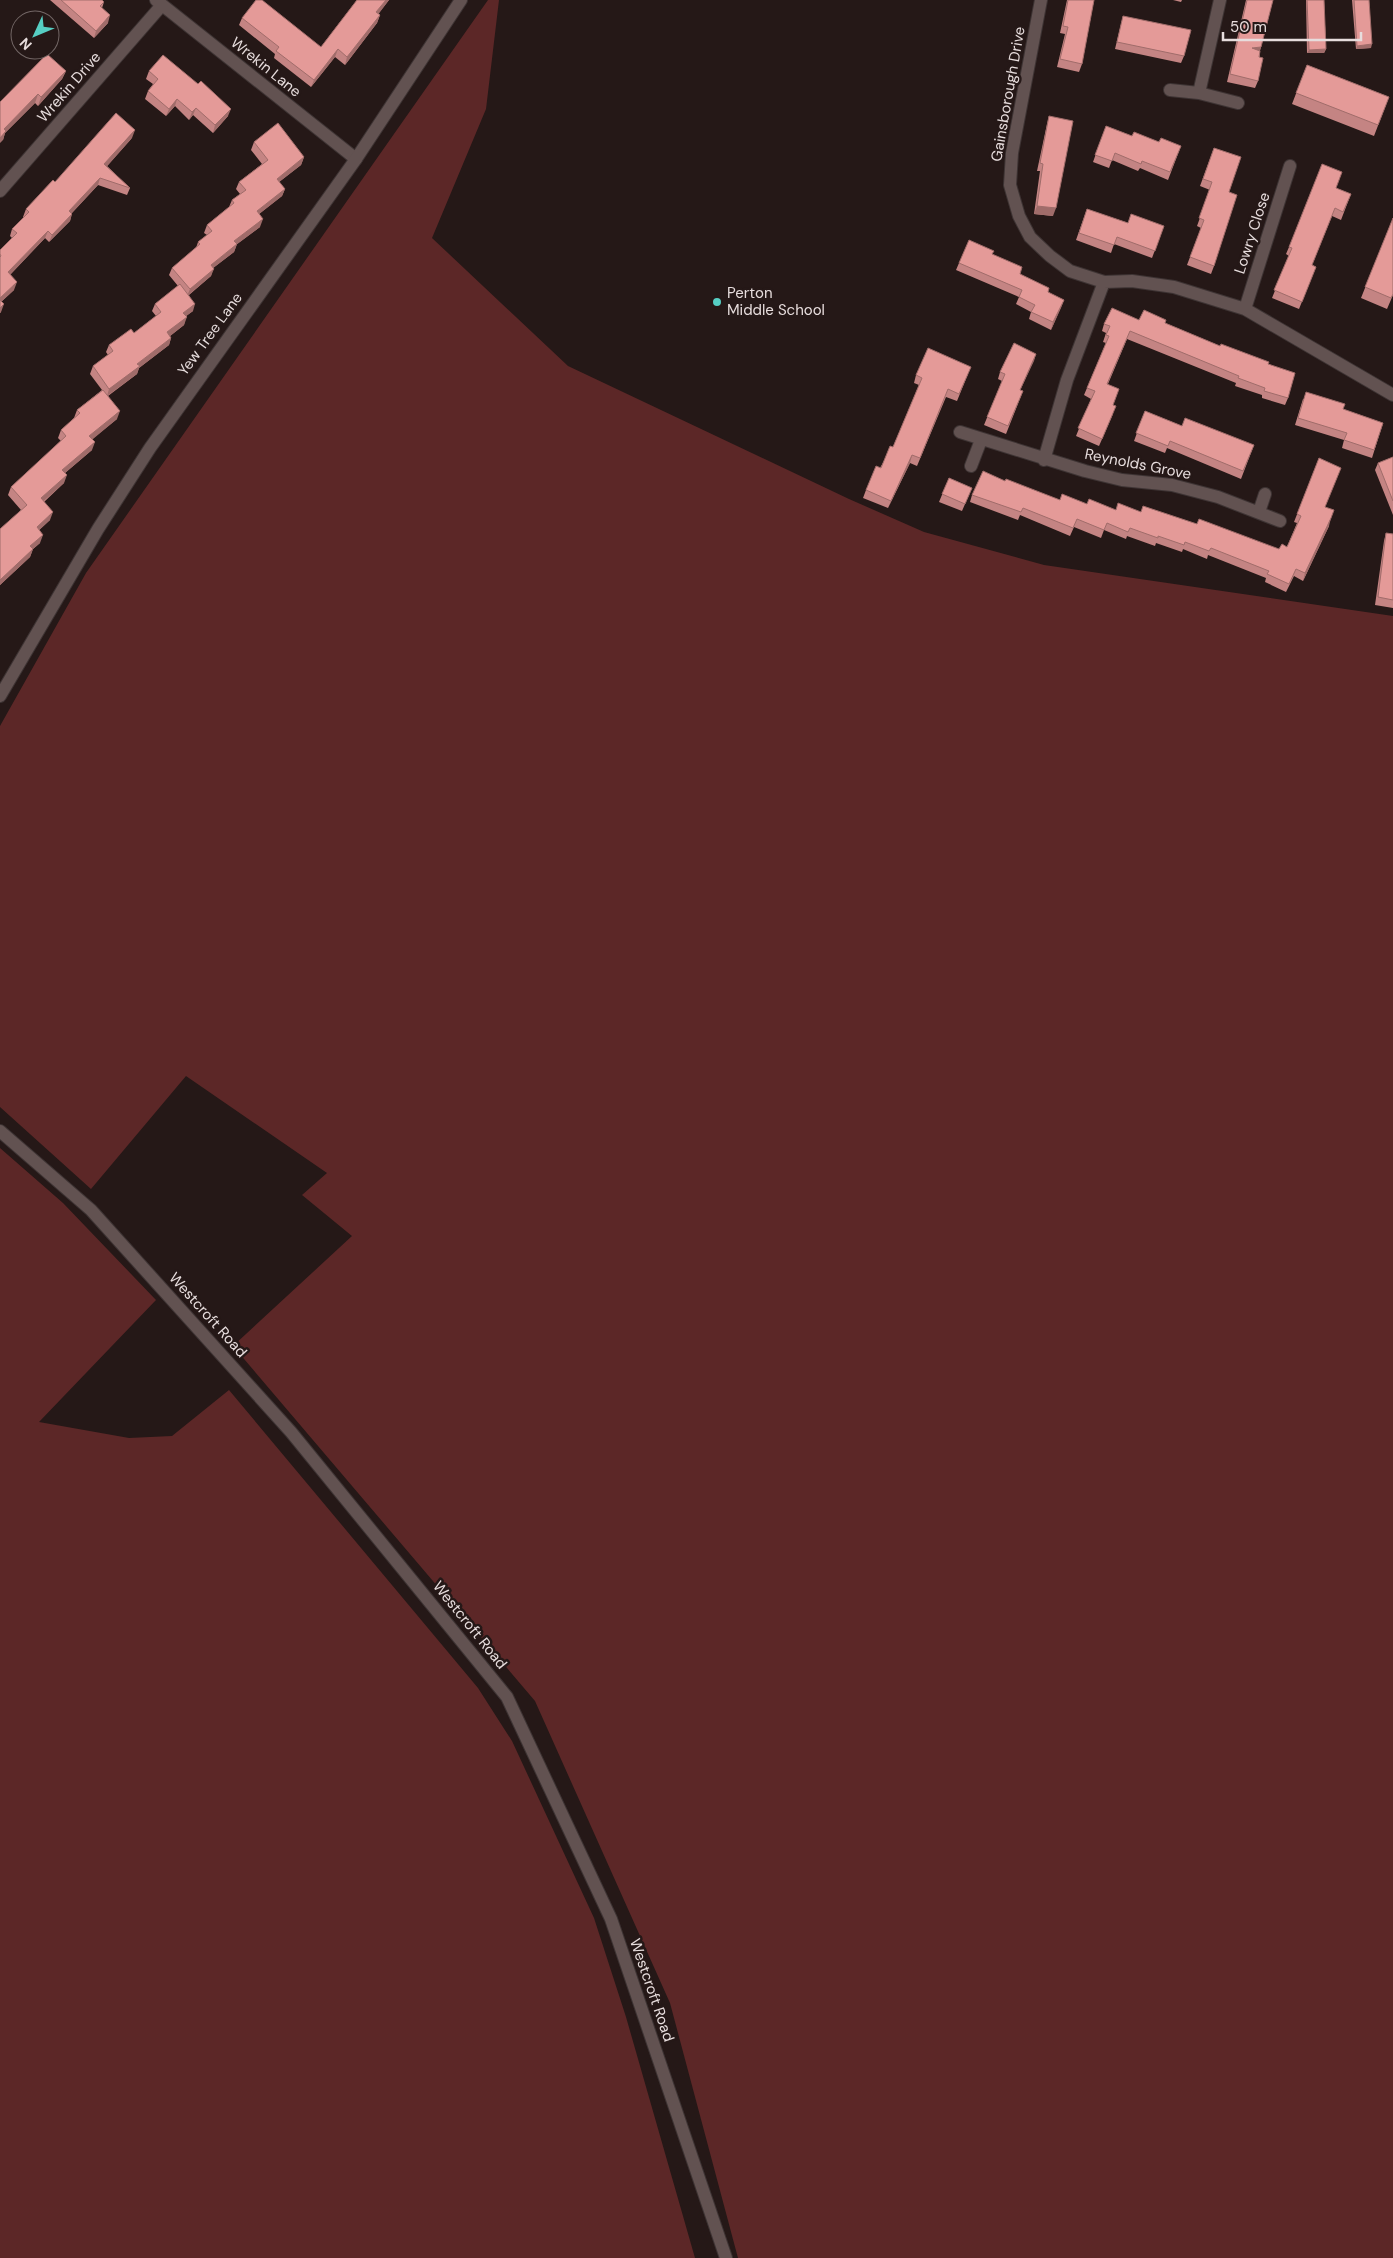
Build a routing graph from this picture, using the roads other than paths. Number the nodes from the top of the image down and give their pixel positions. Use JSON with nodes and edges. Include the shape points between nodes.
{"nodes":[{"id":1,"x":460,"y":0,"type":"edge"},
{"id":2,"x":1041,"y":0,"type":"edge"},
{"id":3,"x":1220,"y":0,"type":"edge"},
{"id":4,"x":159,"y":2,"type":"edge"},
{"id":5,"x":1170,"y":90,"type":"dead end"},
{"id":6,"x":1199,"y":93,"type":"junction"},
{"id":7,"x":1238,"y":102,"type":"dead end"},
{"id":8,"x":356,"y":159,"type":"junction"},
{"id":9,"x":1290,"y":166,"type":"dead end"},
{"id":10,"x":0,"y":191,"type":"edge"},
{"id":11,"x":1104,"y":282,"type":"junction"},
{"id":12,"x":1244,"y":309,"type":"junction"},
{"id":13,"x":1393,"y":395,"type":"edge"},
{"id":14,"x":960,"y":432,"type":"dead end"},
{"id":15,"x":981,"y":440,"type":"junction"},
{"id":16,"x":1044,"y":460,"type":"junction"},
{"id":17,"x":971,"y":466,"type":"dead end"},
{"id":18,"x":1265,"y":494,"type":"dead end"},
{"id":19,"x":1259,"y":512,"type":"junction"},
{"id":20,"x":1280,"y":521,"type":"dead end"},
{"id":21,"x":0,"y":696,"type":"edge"},
{"id":22,"x":0,"y":1131,"type":"edge"},
{"id":23,"x":726,"y":2258,"type":"edge"}],
"edges":[{"from":1,"to":8,"type":"street","name":"Yew Tree Lane"},
{"from":2,"to":11,"type":"street","name":"Gainsborough Drive","via":[[1012,153],[1010,185],[1019,216],[1030,237],[1070,271]]},
{"from":3,"to":6,"type":"street"},
{"from":4,"to":8,"type":"street","name":"Wrekin Lane"},
{"from":4,"to":10,"type":"street","name":"Wrekin Drive"},
{"from":5,"to":6,"type":"street"},
{"from":6,"to":7,"type":"street"},
{"from":8,"to":21,"type":"street","name":"Yew Tree Lane","via":[[150,448],[98,529]]},
{"from":9,"to":12,"type":"street","name":"Lowry Close"},
{"from":11,"to":12,"type":"street","name":"Gainsborough Drive","via":[[1132,281],[1174,287]]},
{"from":11,"to":16,"type":"street","via":[[1067,380]]},
{"from":12,"to":13,"type":"street","name":"Gainsborough Drive"},
{"from":14,"to":15,"type":"street","name":"Reynolds Grove"},
{"from":15,"to":16,"type":"street","name":"Reynolds Grove"},
{"from":15,"to":17,"type":"street"},
{"from":16,"to":19,"type":"street","name":"Reynolds Grove","via":[[1122,480],[1172,485],[1218,496]]},
{"from":18,"to":19,"type":"street"},
{"from":19,"to":20,"type":"street","name":"Reynolds Grove"},
{"from":22,"to":23,"type":"street","name":"Westcroft Road","via":[[91,1210],[291,1432],[507,1696],[611,1919]]}]}
